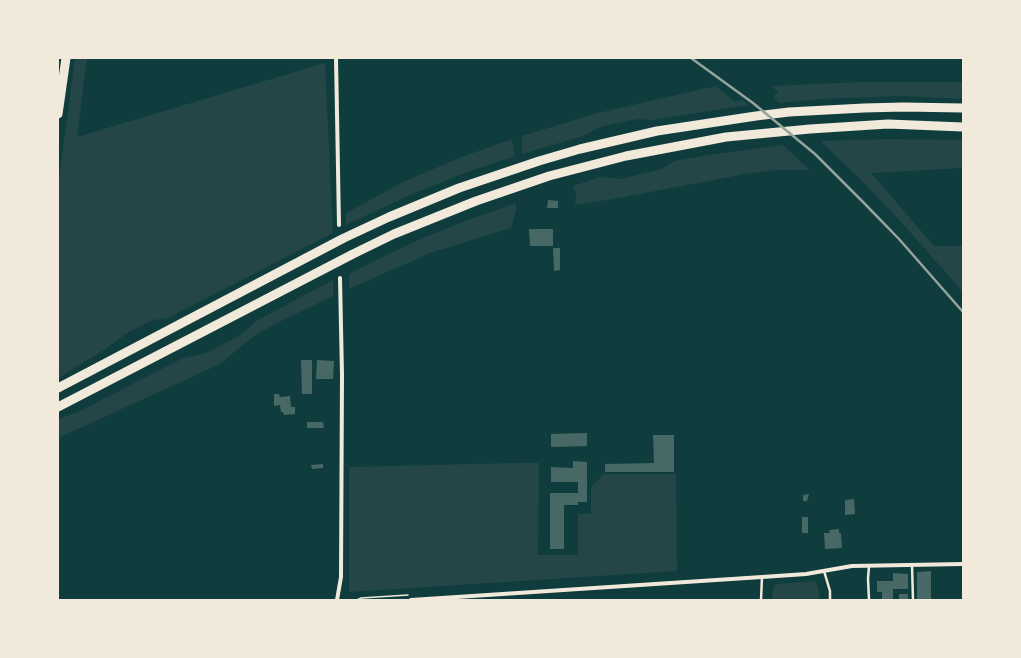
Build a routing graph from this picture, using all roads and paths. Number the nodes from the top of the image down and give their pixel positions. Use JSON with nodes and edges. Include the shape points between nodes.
{"nodes":[{"id":1,"x":66,"y":58,"type":"edge"},
{"id":2,"x":336,"y":58,"type":"edge"},
{"id":3,"x":963,"y":108,"type":"edge"},
{"id":4,"x":58,"y":114,"type":"edge"},
{"id":5,"x":963,"y":127,"type":"edge"},
{"id":6,"x":339,"y":225,"type":"dead end"},
{"id":7,"x":340,"y":278,"type":"dead end"},
{"id":8,"x":58,"y":388,"type":"edge"},
{"id":9,"x":58,"y":407,"type":"edge"},
{"id":10,"x":963,"y":564,"type":"edge"},
{"id":11,"x":912,"y":565,"type":"junction"},
{"id":12,"x":869,"y":566,"type":"junction"},
{"id":13,"x":824,"y":571,"type":"junction"},
{"id":14,"x":762,"y":577,"type":"junction"},
{"id":15,"x":337,"y":600,"type":"edge"},
{"id":16,"x":411,"y":600,"type":"edge"},
{"id":17,"x":761,"y":600,"type":"edge"},
{"id":18,"x":830,"y":600,"type":"edge"},
{"id":19,"x":869,"y":600,"type":"edge"},
{"id":20,"x":912,"y":600,"type":"edge"}],
"edges":[{"from":1,"to":4,"type":"highway"},
{"from":2,"to":6,"type":"street"},
{"from":3,"to":8,"type":"highway","via":[[903,107],[756,116],[657,131],[539,161],[439,196],[344,238]]},
{"from":5,"to":9,"type":"highway","via":[[888,124],[726,137],[662,148],[549,176],[421,222],[353,254]]},
{"from":7,"to":15,"type":"street","via":[[341,577]]},
{"from":10,"to":11,"type":"street"},
{"from":11,"to":12,"type":"street"},
{"from":11,"to":20,"type":"lane"},
{"from":12,"to":13,"type":"street"},
{"from":12,"to":19,"type":"lane"},
{"from":13,"to":14,"type":"street"},
{"from":13,"to":18,"type":"lane"},
{"from":14,"to":16,"type":"street"},
{"from":14,"to":17,"type":"lane"}]}
